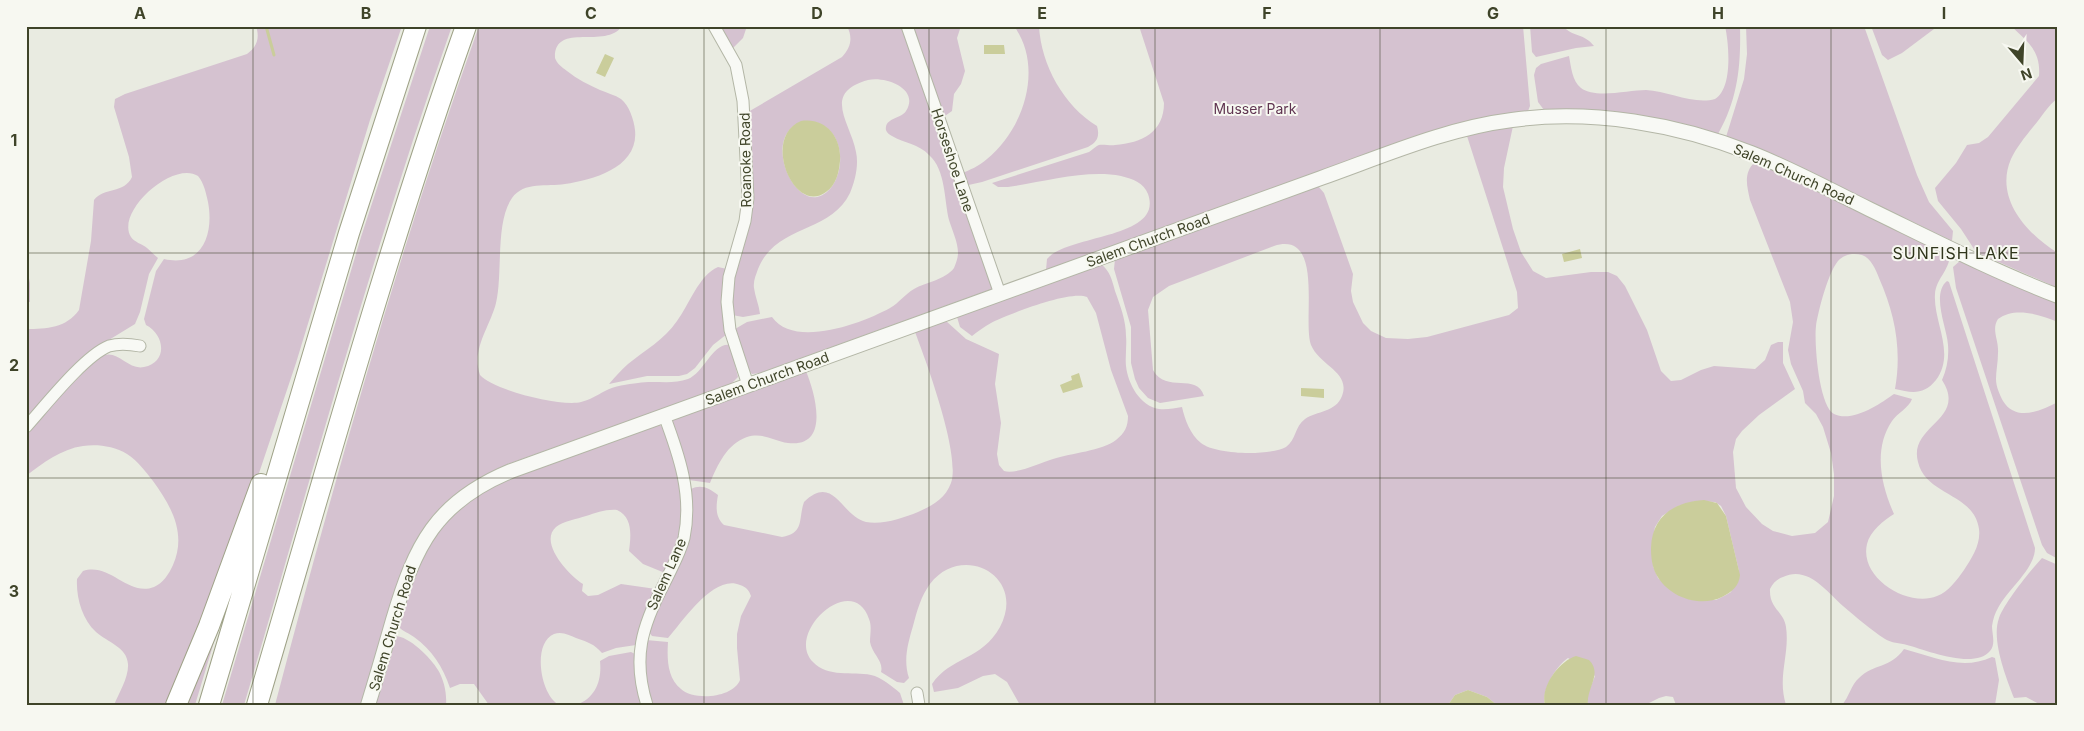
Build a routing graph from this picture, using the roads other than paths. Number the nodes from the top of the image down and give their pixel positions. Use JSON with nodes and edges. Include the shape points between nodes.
{"nodes":[{"id":1,"x":416,"y":26,"type":"edge"},
{"id":2,"x":466,"y":26,"type":"edge"},
{"id":3,"x":714,"y":26,"type":"edge"},
{"id":4,"x":907,"y":26,"type":"edge"},
{"id":5,"x":1000,"y":294,"type":"junction"},
{"id":6,"x":2058,"y":296,"type":"edge"},
{"id":7,"x":140,"y":346,"type":"dead end"},
{"id":8,"x":309,"y":366,"type":"junction"},
{"id":9,"x":748,"y":385,"type":"junction"},
{"id":10,"x":664,"y":415,"type":"junction"},
{"id":11,"x":26,"y":427,"type":"edge"},
{"id":12,"x":305,"y":544,"type":"junction"},
{"id":13,"x":917,"y":693,"type":"dead end"},
{"id":14,"x":176,"y":705,"type":"edge"},
{"id":15,"x":209,"y":705,"type":"edge"},
{"id":16,"x":257,"y":705,"type":"edge"},
{"id":17,"x":266,"y":705,"type":"edge"},
{"id":18,"x":368,"y":705,"type":"edge"},
{"id":19,"x":647,"y":705,"type":"edge"},
{"id":20,"x":919,"y":705,"type":"edge"}],
"edges":[{"from":1,"to":8,"type":"highway","via":[[367,173]]},
{"from":2,"to":12,"type":"highway","via":[[396,238]]},
{"from":3,"to":9,"type":"street","name":"Roanoke Road","via":[[736,65],[743,101],[748,198],[727,302],[730,330]]},
{"from":4,"to":5,"type":"street","name":"Horseshoe Lane"},
{"from":5,"to":6,"type":"street","name":"Salem Church Road","via":[[1439,137],[1512,120],[1566,117],[1660,127],[1730,145]]},
{"from":5,"to":9,"type":"street","name":"Salem Church Road"},
{"from":7,"to":11,"type":"street","via":[[117,344],[101,350]]},
{"from":8,"to":14,"type":"highway"},
{"from":8,"to":15,"type":"highway"},
{"from":9,"to":10,"type":"street","name":"Salem Church Road"},
{"from":10,"to":18,"type":"street","name":"Salem Church Road","via":[[498,476],[469,492],[447,511],[421,544],[409,569]]},
{"from":10,"to":19,"type":"street","name":"Salem Lane","via":[[684,480],[686,520],[681,547],[642,635],[639,670]]},
{"from":12,"to":16,"type":"highway"},
{"from":12,"to":17,"type":"highway"},
{"from":13,"to":20,"type":"street"}]}
